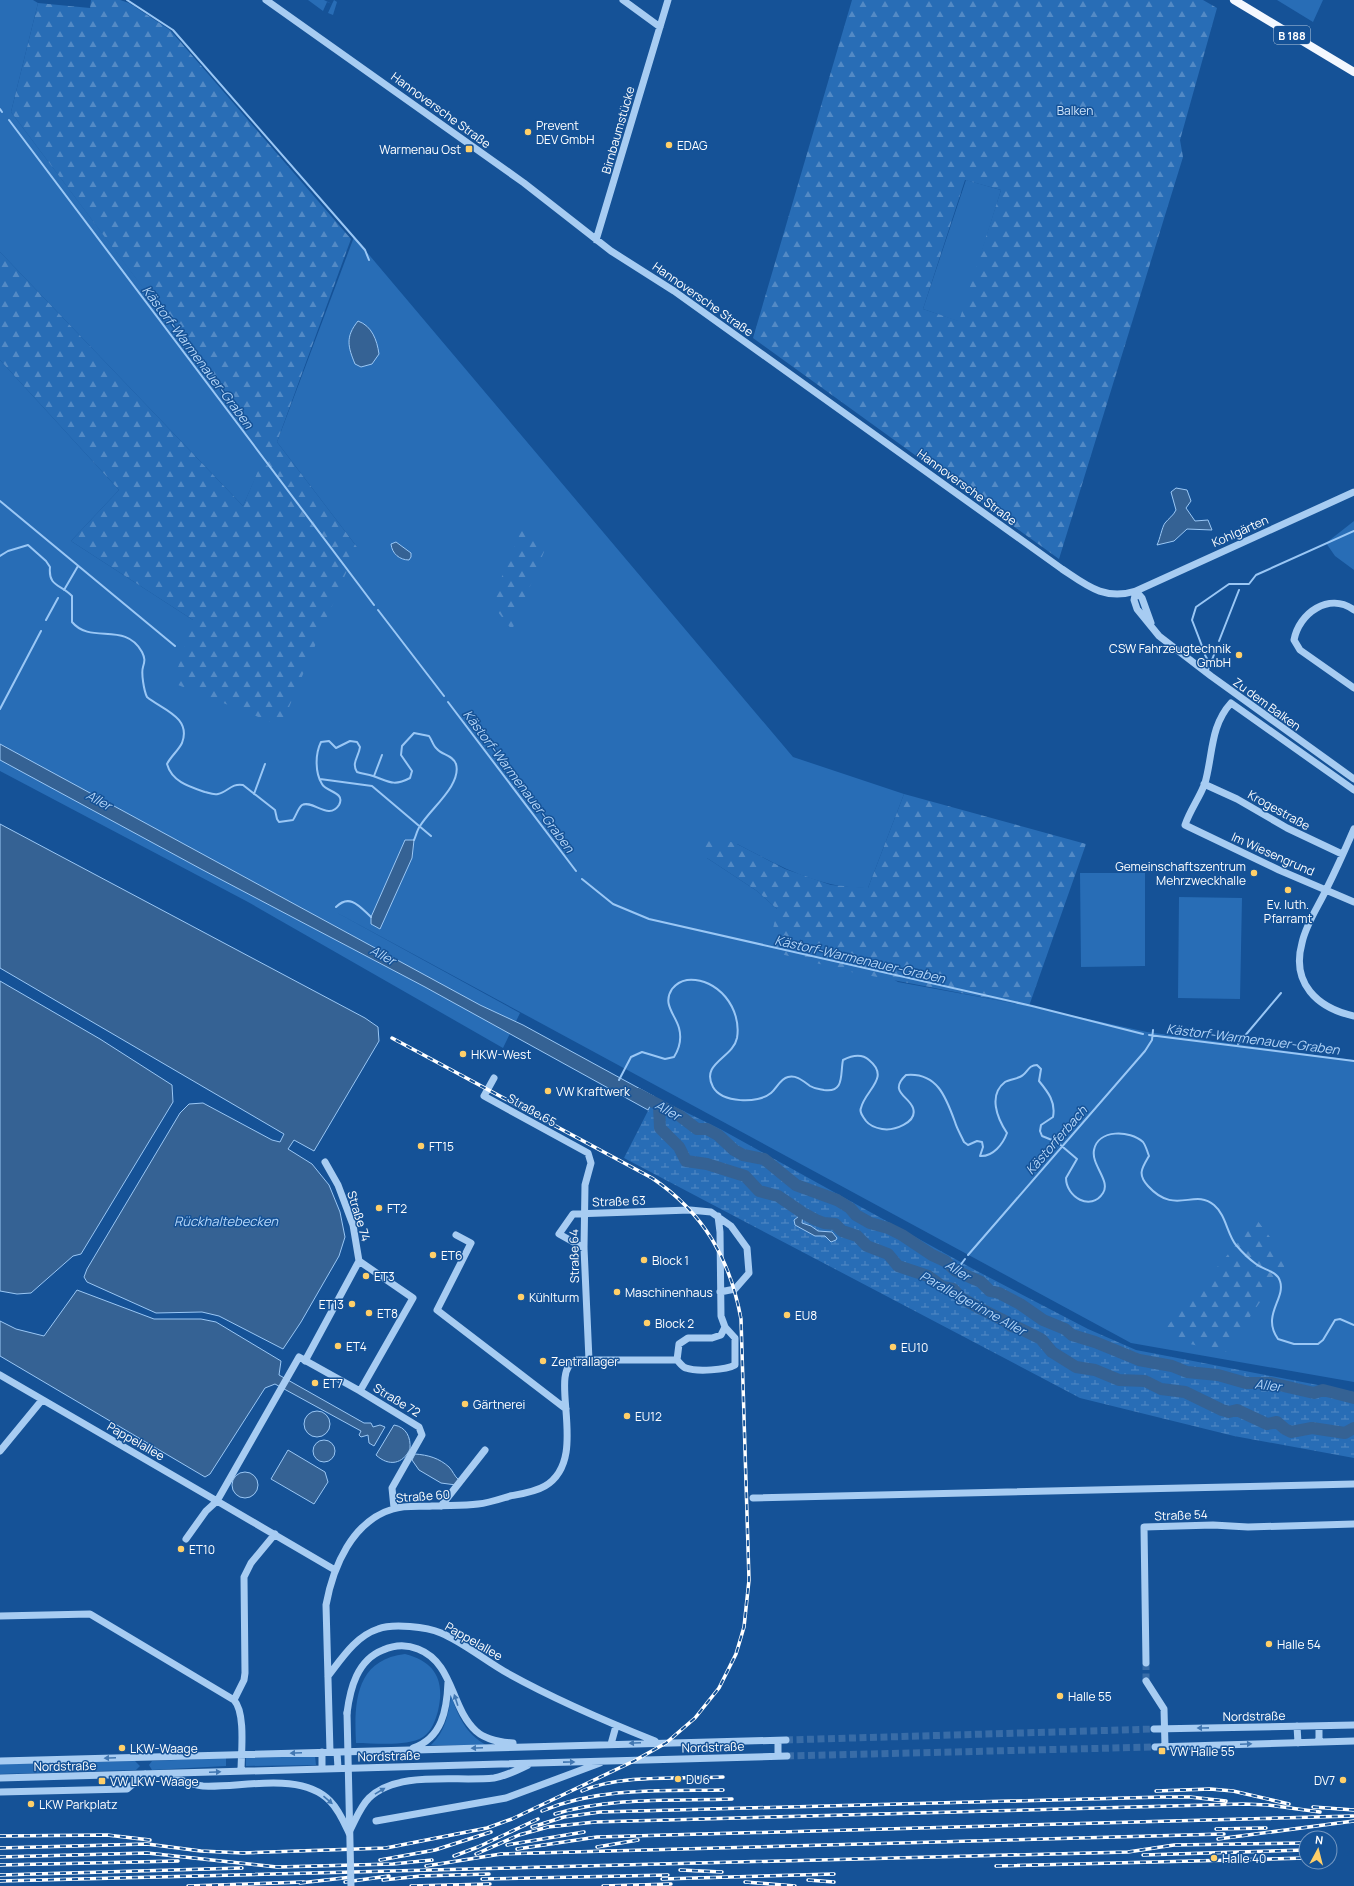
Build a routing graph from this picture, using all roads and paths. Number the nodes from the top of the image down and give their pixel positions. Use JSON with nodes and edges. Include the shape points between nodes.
{"nodes":[{"id":1,"x":266,"y":0,"type":"edge"},
{"id":2,"x":623,"y":0,"type":"edge"},
{"id":3,"x":668,"y":0,"type":"edge"},
{"id":4,"x":1234,"y":0,"type":"edge"},
{"id":5,"x":660,"y":27,"type":"junction"},
{"id":6,"x":1354,"y":72,"type":"edge"},
{"id":7,"x":596,"y":240,"type":"junction"},
{"id":8,"x":1354,"y":492,"type":"edge"},
{"id":9,"x":1136,"y":591,"type":"junction"},
{"id":10,"x":1354,"y":610,"type":"edge"},
{"id":11,"x":1354,"y":688,"type":"edge"},
{"id":12,"x":1354,"y":779,"type":"edge"},
{"id":13,"x":1204,"y":784,"type":"junction"},
{"id":14,"x":1354,"y":790,"type":"edge"},
{"id":15,"x":1354,"y":829,"type":"edge"},
{"id":16,"x":1342,"y":854,"type":"junction"},
{"id":17,"x":1326,"y":890,"type":"junction"},
{"id":18,"x":1354,"y":902,"type":"edge"},
{"id":19,"x":1354,"y":1016,"type":"edge"},
{"id":20,"x":494,"y":1078,"type":"dead end"},
{"id":21,"x":588,"y":1153,"type":"joint"},
{"id":22,"x":325,"y":1162,"type":"dead end"},
{"id":23,"x":585,"y":1214,"type":"junction"},
{"id":24,"x":718,"y":1216,"type":"junction"},
{"id":25,"x":456,"y":1235,"type":"dead end"},
{"id":26,"x":584,"y":1248,"type":"junction"},
{"id":27,"x":359,"y":1261,"type":"junction"},
{"id":28,"x":720,"y":1292,"type":"junction"},
{"id":29,"x":725,"y":1328,"type":"junction"},
{"id":30,"x":589,"y":1360,"type":"junction"},
{"id":31,"x":677,"y":1360,"type":"junction"},
{"id":32,"x":305,"y":1361,"type":"junction"},
{"id":33,"x":0,"y":1376,"type":"edge"},
{"id":34,"x":360,"y":1391,"type":"junction"},
{"id":35,"x":42,"y":1400,"type":"junction"},
{"id":36,"x":566,"y":1409,"type":"junction"},
{"id":37,"x":485,"y":1450,"type":"dead end"},
{"id":38,"x":0,"y":1451,"type":"edge"},
{"id":39,"x":1354,"y":1484,"type":"edge"},
{"id":40,"x":753,"y":1498,"type":"dead end"},
{"id":41,"x":217,"y":1501,"type":"junction"},
{"id":42,"x":441,"y":1506,"type":"junction"},
{"id":43,"x":394,"y":1508,"type":"junction"},
{"id":44,"x":1354,"y":1524,"type":"edge"},
{"id":45,"x":275,"y":1534,"type":"junction"},
{"id":46,"x":186,"y":1539,"type":"dead end"},
{"id":47,"x":335,"y":1570,"type":"junction"},
{"id":48,"x":0,"y":1616,"type":"edge"},
{"id":49,"x":1146,"y":1663,"type":"tunnel mouth"},
{"id":50,"x":328,"y":1676,"type":"junction"},
{"id":51,"x":448,"y":1680,"type":"junction"},
{"id":52,"x":1146,"y":1681,"type":"tunnel mouth"},
{"id":53,"x":234,"y":1700,"type":"junction"},
{"id":54,"x":1354,"y":1725,"type":"edge"},
{"id":55,"x":616,"y":1726,"type":"junction"},
{"id":56,"x":1297,"y":1726,"type":"junction"},
{"id":57,"x":1319,"y":1726,"type":"junction"},
{"id":58,"x":1154,"y":1729,"type":"tunnel mouth"},
{"id":59,"x":1165,"y":1729,"type":"junction"},
{"id":60,"x":786,"y":1740,"type":"tunnel mouth"},
{"id":61,"x":778,"y":1741,"type":"junction"},
{"id":62,"x":1354,"y":1741,"type":"edge"},
{"id":63,"x":1319,"y":1742,"type":"junction"},
{"id":64,"x":659,"y":1743,"type":"junction"},
{"id":65,"x":1298,"y":1743,"type":"junction"},
{"id":66,"x":611,"y":1744,"type":"junction"},
{"id":67,"x":545,"y":1746,"type":"junction"},
{"id":68,"x":1165,"y":1746,"type":"junction"},
{"id":69,"x":1155,"y":1747,"type":"tunnel mouth"},
{"id":70,"x":405,"y":1750,"type":"junction"},
{"id":71,"x":322,"y":1752,"type":"junction"},
{"id":72,"x":334,"y":1752,"type":"junction"},
{"id":73,"x":241,"y":1755,"type":"junction"},
{"id":74,"x":778,"y":1756,"type":"junction"},
{"id":75,"x":787,"y":1756,"type":"tunnel mouth"},
{"id":76,"x":0,"y":1761,"type":"edge"},
{"id":77,"x":603,"y":1761,"type":"junction"},
{"id":78,"x":530,"y":1763,"type":"junction"},
{"id":79,"x":338,"y":1768,"type":"junction"},
{"id":80,"x":322,"y":1769,"type":"junction"},
{"id":81,"x":241,"y":1771,"type":"junction"},
{"id":82,"x":145,"y":1774,"type":"junction"},
{"id":83,"x":162,"y":1774,"type":"junction"},
{"id":84,"x":0,"y":1778,"type":"edge"},
{"id":85,"x":0,"y":1792,"type":"edge"},
{"id":86,"x":376,"y":1821,"type":"dead end"},
{"id":87,"x":349,"y":1833,"type":"junction"},
{"id":88,"x":351,"y":1886,"type":"edge"}],
"edges":[{"from":1,"to":7,"type":"street","name":"Hannoversche Straße","via":[[524,183]]},
{"from":2,"to":5,"type":"street"},
{"from":3,"to":5,"type":"street","name":"Birnbaumstücke"},
{"from":4,"to":6,"type":"main road","number":"B 188"},
{"from":5,"to":7,"type":"street","name":"Birnbaumstücke"},
{"from":7,"to":9,"type":"street","name":"Hannoversche Straße","via":[[680,295],[1086,585],[1115,595]]},
{"from":8,"to":9,"type":"street","name":"Kohlgärten"},
{"from":9,"to":12,"type":"street","name":"Zu dem Balken","via":[[1134,600],[1137,609],[1167,643]]},
{"from":10,"to":11,"type":"street","via":[[1336,603],[1317,607],[1306,617],[1295,633],[1294,640],[1300,650]]},
{"from":13,"to":14,"type":"street","via":[[1216,727],[1222,713],[1231,703]]},
{"from":13,"to":16,"type":"street","name":"Krogestraße"},
{"from":13,"to":17,"type":"street","name":"Im Wiesengrund","via":[[1185,825]]},
{"from":15,"to":16,"type":"street"},
{"from":16,"to":17,"type":"street"},
{"from":17,"to":18,"type":"street","name":"Im Wiesengrund"},
{"from":17,"to":19,"type":"street","via":[[1303,937],[1299,956],[1300,973],[1316,999],[1343,1014]]},
{"from":20,"to":21,"type":"street","name":"Straße 65","via":[[484,1096]]},
{"from":21,"to":23,"type":"street","name":"Straße 64","via":[[590,1164],[584,1185]]},
{"from":22,"to":27,"type":"street","name":"Straße 74","via":[[338,1185],[353,1225]]},
{"from":23,"to":24,"type":"street","name":"Straße 63","via":[[690,1210],[711,1212]]},
{"from":23,"to":26,"type":"street","name":"Straße 64"},
{"from":23,"to":26,"type":"street","name":"Straße 63","via":[[573,1214],[559,1234]]},
{"from":24,"to":28,"type":"street"},
{"from":24,"to":28,"type":"street","via":[[731,1226],[747,1248],[749,1273],[735,1289]]},
{"from":25,"to":36,"type":"street","via":[[471,1243],[437,1310]]},
{"from":26,"to":30,"type":"street","name":"Straße 64"},
{"from":27,"to":32,"type":"street","name":"Straße 74"},
{"from":27,"to":34,"type":"street","via":[[413,1298]]},
{"from":28,"to":29,"type":"street"},
{"from":29,"to":31,"type":"street","via":[[721,1335],[712,1338],[688,1338],[679,1344]]},
{"from":29,"to":31,"type":"street","via":[[735,1338],[735,1365],[728,1369],[692,1370],[684,1368]]},
{"from":30,"to":31,"type":"street"},
{"from":30,"to":36,"type":"street","name":"Straße 60","via":[[576,1360],[567,1366],[564,1378]]},
{"from":32,"to":34,"type":"street","name":"Straße 72"},
{"from":32,"to":41,"type":"street","via":[[299,1358]]},
{"from":33,"to":35,"type":"street","name":"Pappelallee"},
{"from":34,"to":43,"type":"street","name":"Straße 72","via":[[419,1427],[422,1435],[392,1488]]},
{"from":35,"to":38,"type":"street"},
{"from":35,"to":41,"type":"street","name":"Pappelallee"},
{"from":36,"to":42,"type":"street","name":"Straße 60","via":[[565,1458],[559,1472],[550,1482],[535,1490],[478,1504]]},
{"from":37,"to":42,"type":"street"},
{"from":39,"to":40,"type":"street"},
{"from":41,"to":45,"type":"street","name":"Pappelallee"},
{"from":41,"to":46,"type":"street","via":[[206,1511]]},
{"from":42,"to":43,"type":"street","name":"Straße 60"},
{"from":43,"to":47,"type":"street","name":"Straße 60","via":[[367,1522],[356,1534]]},
{"from":44,"to":49,"type":"street","name":"Straße 54","via":[[1144,1527]]},
{"from":45,"to":47,"type":"street","name":"Pappelallee"},
{"from":45,"to":53,"type":"street","via":[[251,1563],[244,1578],[245,1673]]},
{"from":47,"to":50,"type":"street","name":"Straße 60","via":[[326,1605]]},
{"from":48,"to":53,"type":"street","via":[[90,1614]]},
{"from":50,"to":55,"type":"street","name":"Pappelallee","via":[[354,1644],[365,1635],[379,1628],[418,1628],[441,1633],[544,1693]]},
{"from":50,"to":72,"type":"street","name":"Straße 60"},
{"from":67,"to":51,"type":"street","one_way":true,"via":[[491,1740],[477,1732],[466,1720]]},
{"from":51,"to":70,"type":"street","via":[[445,1711],[438,1730],[427,1742]]},
{"from":51,"to":87,"type":"street","bridge":true,"via":[[434,1658],[412,1647],[391,1647],[380,1651],[363,1665],[354,1681],[347,1713]]},
{"from":52,"to":59,"type":"street","via":[[1164,1708]]},
{"from":53,"to":73,"type":"street","via":[[241,1718]]},
{"from":54,"to":57,"type":"street","name":"Nordstraße"},
{"from":55,"to":64,"type":"street","name":"Pappelallee"},
{"from":55,"to":66,"type":"street"},
{"from":56,"to":57,"type":"street","name":"Nordstraße"},
{"from":56,"to":59,"type":"street","name":"Nordstraße","one_way":true},
{"from":56,"to":65,"type":"street"},
{"from":57,"to":63,"type":"street"},
{"from":58,"to":59,"type":"street","name":"Nordstraße"},
{"from":59,"to":68,"type":"street"},
{"from":60,"to":61,"type":"street","name":"Nordstraße"},
{"from":61,"to":64,"type":"street","name":"Nordstraße"},
{"from":61,"to":74,"type":"street"},
{"from":62,"to":63,"type":"street"},
{"from":63,"to":65,"type":"street"},
{"from":64,"to":66,"type":"street","name":"Nordstraße","one_way":true},
{"from":68,"to":65,"type":"street","one_way":true},
{"from":66,"to":67,"type":"street","name":"Nordstraße"},
{"from":67,"to":70,"type":"street","name":"Nordstraße","one_way":true},
{"from":68,"to":69,"type":"street"},
{"from":70,"to":72,"type":"street","name":"Nordstraße"},
{"from":71,"to":72,"type":"street","name":"Nordstraße"},
{"from":71,"to":73,"type":"street","name":"Nordstraße","one_way":true},
{"from":71,"to":80,"type":"street"},
{"from":72,"to":79,"type":"street","name":"Straße 60"},
{"from":73,"to":76,"type":"street","name":"Nordstraße","one_way":true},
{"from":73,"to":81,"type":"street"},
{"from":74,"to":75,"type":"street","name":"Nordstraße"},
{"from":74,"to":77,"type":"street","name":"Nordstraße"},
{"from":78,"to":77,"type":"street","name":"Nordstraße","one_way":true},
{"from":77,"to":86,"type":"street","via":[[506,1798]]},
{"from":78,"to":79,"type":"street","name":"Nordstraße"},
{"from":87,"to":78,"type":"street","one_way":true,"via":[[369,1798],[391,1785],[406,1781],[495,1778]]},
{"from":79,"to":80,"type":"street","name":"Nordstraße"},
{"from":80,"to":81,"type":"street","name":"Nordstraße"},
{"from":83,"to":81,"type":"street","name":"Nordstraße","one_way":true},
{"from":82,"to":83,"type":"street","name":"Nordstraße"},
{"from":82,"to":84,"type":"street","name":"Nordstraße"},
{"from":82,"to":85,"type":"street","via":[[127,1788]]},
{"from":83,"to":87,"type":"street","one_way":true,"via":[[202,1786],[301,1786],[330,1800]]},
{"from":87,"to":88,"type":"street","bridge":true}]}
